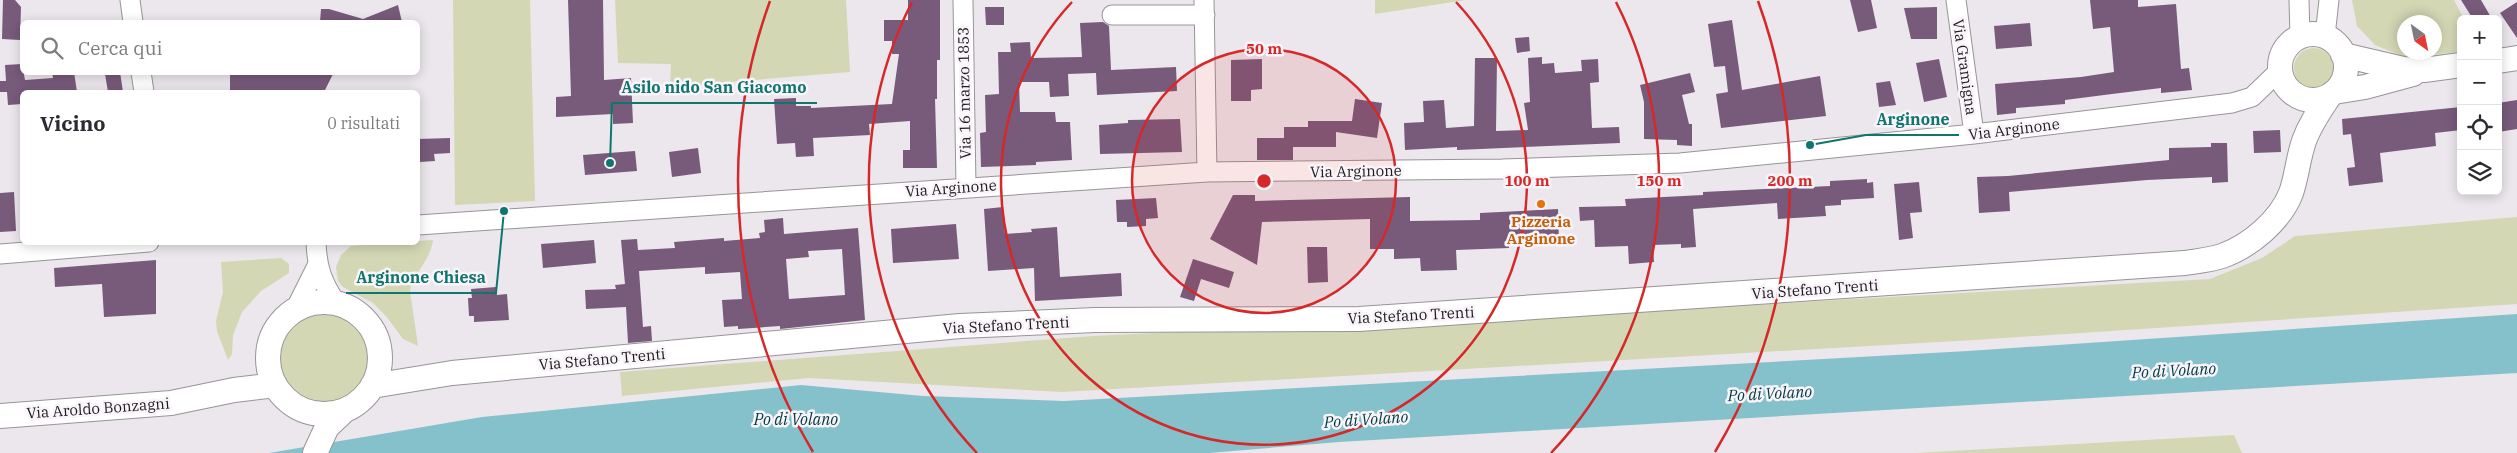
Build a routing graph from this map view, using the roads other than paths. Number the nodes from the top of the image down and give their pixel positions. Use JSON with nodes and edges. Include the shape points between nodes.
{"nodes":[{"id":1,"x":130,"y":0,"type":"edge"},
{"id":2,"x":963,"y":0,"type":"edge"},
{"id":3,"x":1956,"y":0,"type":"edge"},
{"id":4,"x":2299,"y":0,"type":"edge"},
{"id":5,"x":2329,"y":0,"type":"edge"},
{"id":6,"x":1205,"y":7,"type":"edge"},
{"id":7,"x":1112,"y":15,"type":"dead end"},
{"id":8,"x":133,"y":20,"type":"edge"},
{"id":9,"x":2300,"y":36,"type":"junction"},
{"id":10,"x":2325,"y":36,"type":"junction"},
{"id":11,"x":2343,"y":55,"type":"junction"},
{"id":12,"x":2517,"y":58,"type":"edge"},
{"id":13,"x":2502,"y":60,"type":"edge"},
{"id":14,"x":2457,"y":66,"type":"edge"},
{"id":15,"x":2280,"y":70,"type":"junction"},
{"id":16,"x":2424,"y":70,"type":"junction"},
{"id":17,"x":141,"y":75,"type":"edge"},
{"id":18,"x":144,"y":90,"type":"edge"},
{"id":19,"x":2296,"y":94,"type":"junction"},
{"id":20,"x":2332,"y":94,"type":"junction"},
{"id":21,"x":1974,"y":134,"type":"junction"},
{"id":22,"x":2303,"y":143,"type":"junction"},
{"id":23,"x":1207,"y":172,"type":"junction"},
{"id":24,"x":966,"y":187,"type":"junction"},
{"id":25,"x":420,"y":224,"type":"edge"},
{"id":26,"x":112,"y":245,"type":"edge"},
{"id":27,"x":316,"y":245,"type":"edge"},
{"id":28,"x":0,"y":254,"type":"edge"},
{"id":29,"x":317,"y":266,"type":"junction"},
{"id":30,"x":336,"y":303,"type":"junction"},
{"id":31,"x":295,"y":310,"type":"junction"},
{"id":32,"x":380,"y":356,"type":"junction"},
{"id":33,"x":268,"y":361,"type":"junction"},
{"id":34,"x":452,"y":373,"type":"junction"},
{"id":35,"x":275,"y":385,"type":"junction"},
{"id":36,"x":372,"y":386,"type":"junction"},
{"id":37,"x":196,"y":399,"type":"junction"},
{"id":38,"x":294,"y":406,"type":"junction"},
{"id":39,"x":345,"y":410,"type":"junction"},
{"id":40,"x":0,"y":416,"type":"edge"},
{"id":41,"x":314,"y":453,"type":"edge"}],
"edges":[{"from":1,"to":8,"type":"street"},
{"from":2,"to":24,"type":"street","name":"Via 16 marzo 1853"},
{"from":3,"to":21,"type":"street","name":"Via Gramigna"},
{"from":4,"to":9,"type":"street"},
{"from":5,"to":10,"type":"street"},
{"from":6,"to":7,"type":"street"},
{"from":6,"to":23,"type":"street"},
{"from":9,"to":10,"type":"main road"},
{"from":9,"to":15,"type":"main road","via":[[2283,54]]},
{"from":10,"to":11,"type":"main road","via":[[2338,46]]},
{"from":11,"to":16,"type":"main road","via":[[2380,65]]},
{"from":11,"to":20,"type":"main road","name":"Via Stefano Trenti","via":[[2346,70]]},
{"from":12,"to":13,"type":"main road"},
{"from":14,"to":16,"type":"main road"},
{"from":15,"to":19,"type":"main road","name":"Via Stefano Trenti","via":[[2287,87]]},
{"from":15,"to":21,"type":"street","name":"Via Arginone","via":[[2252,97],[2238,102]]},
{"from":16,"to":20,"type":"main road"},
{"from":17,"to":18,"type":"street"},
{"from":19,"to":20,"type":"main road","via":[[2312,100]]},
{"from":19,"to":22,"type":"main road","name":"Via Stefano Trenti"},
{"from":20,"to":22,"type":"main road","name":"Via Stefano Trenti","via":[[2316,115]]},
{"from":21,"to":23,"type":"street","name":"Via Arginone","via":[[1644,165]]},
{"from":22,"to":34,"type":"main road","name":"Via Stefano Trenti","via":[[2290,194],[2266,228],[2222,256],[2185,263],[1359,319],[960,326]]},
{"from":23,"to":24,"type":"street","name":"Via Arginone"},
{"from":24,"to":25,"type":"street","name":"Via Arginone"},
{"from":26,"to":28,"type":"street"},
{"from":27,"to":29,"type":"street"},
{"from":29,"to":30,"type":"street"},
{"from":29,"to":31,"type":"street"},
{"from":30,"to":31,"type":"main road","via":[[315,303]]},
{"from":30,"to":32,"type":"main road","via":[[359,314],[370,325]]},
{"from":31,"to":33,"type":"main road","via":[[275,331],[269,345]]},
{"from":32,"to":34,"type":"main road","name":"Via Stefano Trenti","via":[[404,366]]},
{"from":32,"to":36,"type":"main road"},
{"from":33,"to":35,"type":"main road"},
{"from":33,"to":37,"type":"main road","name":"Via Aroldo Bonzagni"},
{"from":34,"to":36,"type":"main road","name":"Via Stefano Trenti"},
{"from":35,"to":37,"type":"main road","name":"Via Aroldo Bonzagni"},
{"from":35,"to":38,"type":"main road"},
{"from":36,"to":39,"type":"main road","via":[[364,398]]},
{"from":37,"to":40,"type":"main road","name":"Via Aroldo Bonzagni"},
{"from":38,"to":39,"type":"main road","via":[[320,414]]},
{"from":38,"to":41,"type":"main road"},
{"from":39,"to":41,"type":"main road","via":[[327,428]]}]}
